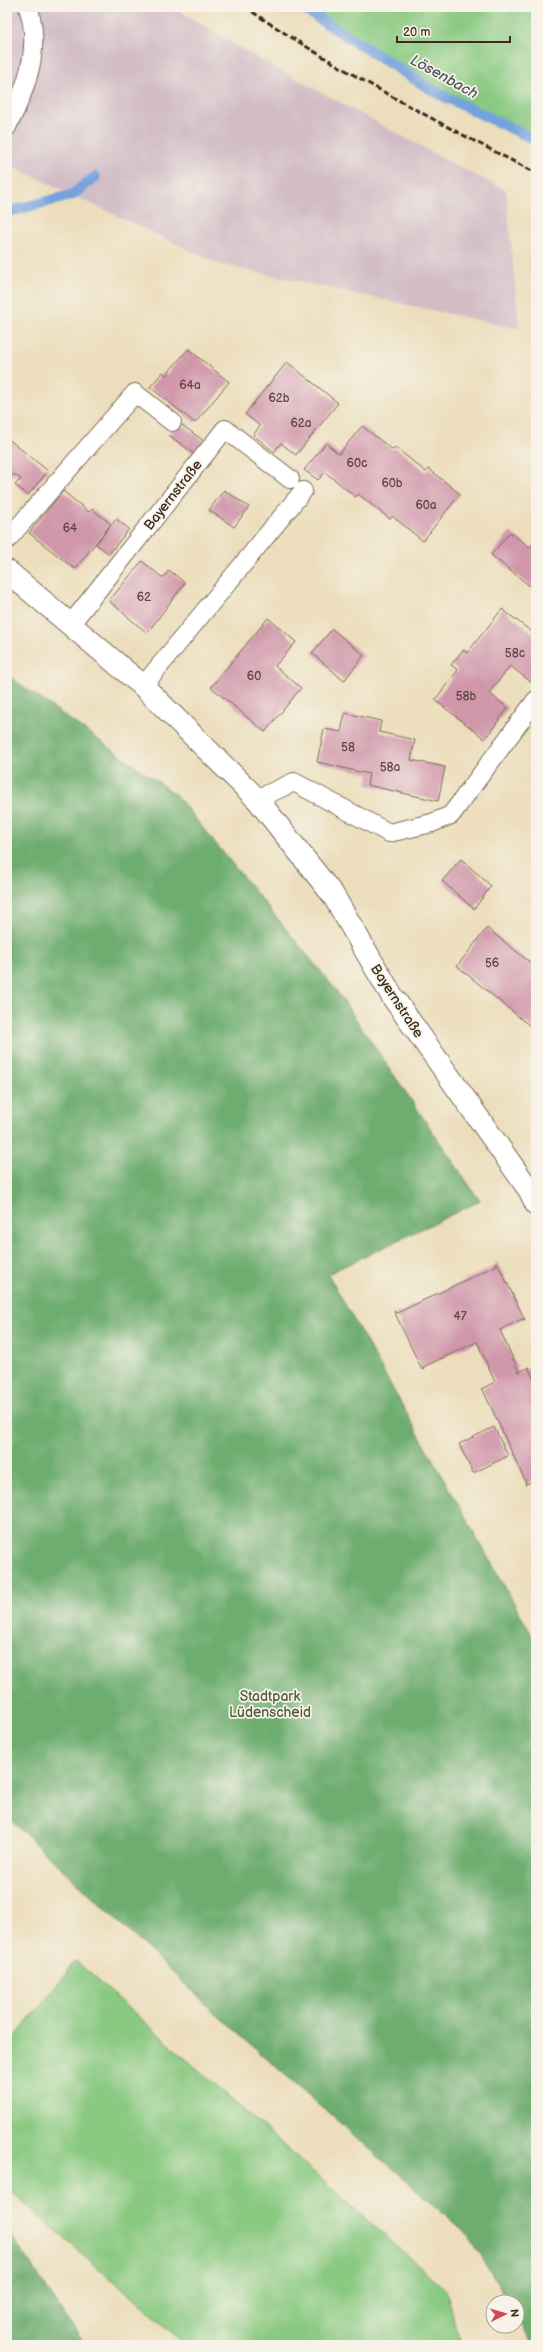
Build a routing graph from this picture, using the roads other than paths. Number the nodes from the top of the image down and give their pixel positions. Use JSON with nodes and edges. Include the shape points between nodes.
{"nodes":[{"id":1,"x":28,"y":7,"type":"edge"},
{"id":2,"x":7,"y":127,"type":"edge"},
{"id":3,"x":172,"y":422,"type":"dead end"},
{"id":4,"x":7,"y":540,"type":"edge"},
{"id":5,"x":7,"y":571,"type":"edge"},
{"id":6,"x":70,"y":626,"type":"junction"},
{"id":7,"x":143,"y":686,"type":"junction"},
{"id":8,"x":536,"y":700,"type":"edge"},
{"id":9,"x":257,"y":799,"type":"junction"},
{"id":10,"x":536,"y":1204,"type":"edge"}],
"edges":[{"from":1,"to":2,"type":"lane","via":[[34,37],[30,70],[23,94]]},
{"from":3,"to":4,"type":"lane","via":[[135,393]]},
{"from":5,"to":6,"type":"street","name":"Bayernstraße"},
{"from":6,"to":7,"type":"street","name":"Bayernstraße"},
{"from":6,"to":7,"type":"lane","name":"Bayernstraße","via":[[225,429],[296,485]]},
{"from":7,"to":9,"type":"street","name":"Bayernstraße"},
{"from":8,"to":9,"type":"lane","via":[[451,814],[432,823],[389,833],[294,782]]},
{"from":9,"to":10,"type":"street","name":"Bayernstraße","via":[[333,895],[392,996],[530,1191]]}]}
